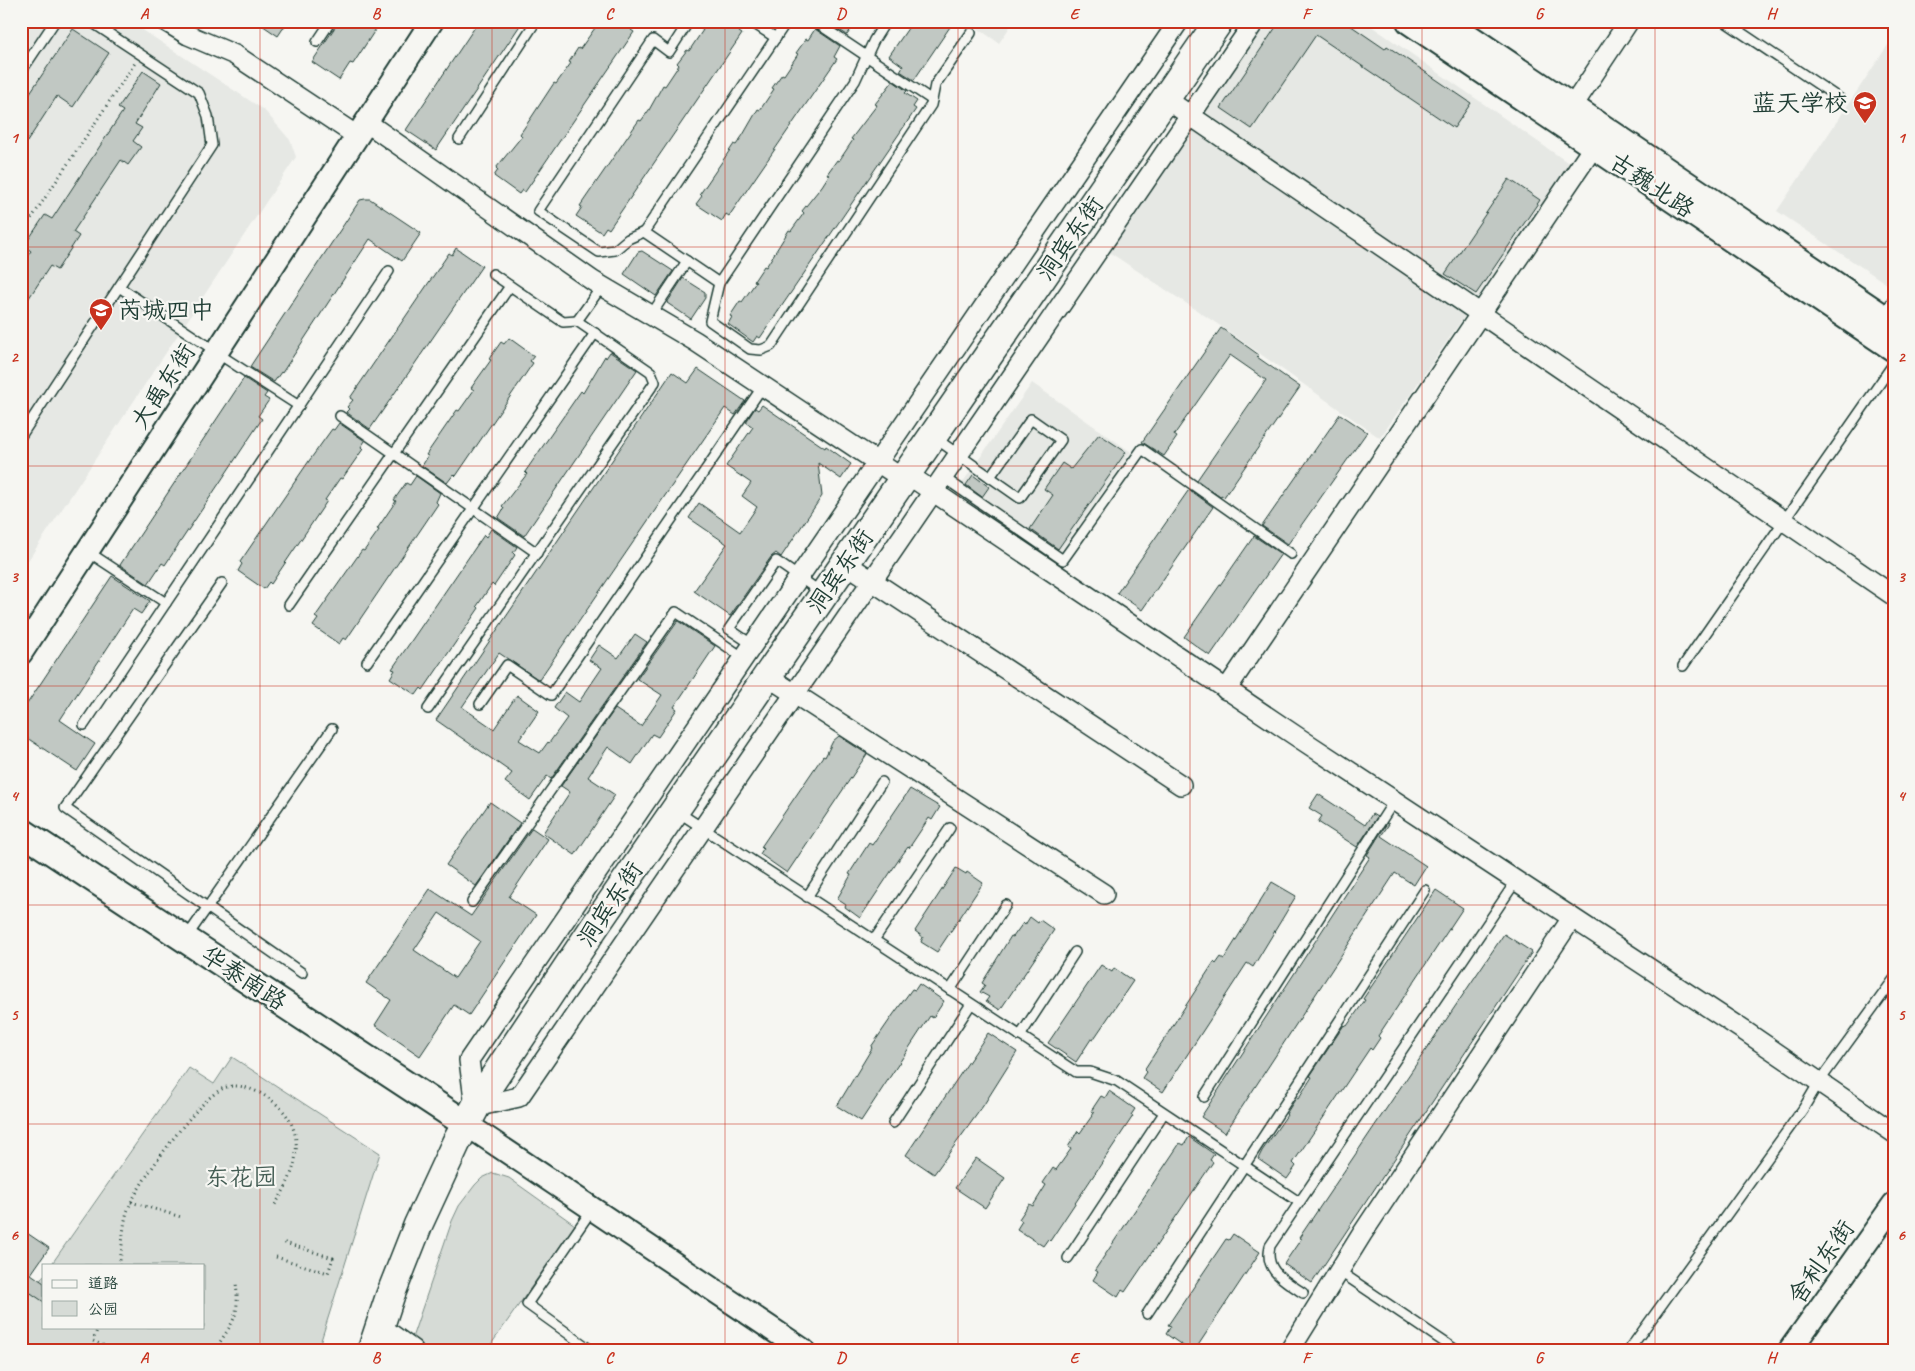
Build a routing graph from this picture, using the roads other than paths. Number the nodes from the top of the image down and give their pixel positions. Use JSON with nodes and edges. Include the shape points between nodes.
{"nodes":[{"id":1,"x":55,"y":21,"type":"edge"},
{"id":2,"x":90,"y":21,"type":"edge"},
{"id":3,"x":165,"y":21,"type":"edge"},
{"id":4,"x":330,"y":21,"type":"edge"},
{"id":5,"x":432,"y":21,"type":"edge"},
{"id":6,"x":536,"y":21,"type":"edge"},
{"id":7,"x":689,"y":21,"type":"edge"},
{"id":8,"x":750,"y":21,"type":"edge"},
{"id":9,"x":787,"y":21,"type":"edge"},
{"id":10,"x":814,"y":21,"type":"edge"},
{"id":11,"x":886,"y":21,"type":"edge"},
{"id":12,"x":1179,"y":21,"type":"edge"},
{"id":13,"x":1219,"y":21,"type":"edge"},
{"id":14,"x":1255,"y":21,"type":"edge"},
{"id":15,"x":1410,"y":21,"type":"edge"},
{"id":16,"x":1444,"y":21,"type":"edge"},
{"id":17,"x":1629,"y":21,"type":"edge"},
{"id":18,"x":1724,"y":21,"type":"edge"},
{"id":19,"x":971,"y":33,"type":"dead end"},
{"id":20,"x":776,"y":38,"type":"junction"},
{"id":21,"x":317,"y":42,"type":"dead end"},
{"id":22,"x":866,"y":56,"type":"junction"},
{"id":23,"x":21,"y":72,"type":"edge"},
{"id":24,"x":1166,"y":99,"type":"junction"},
{"id":25,"x":1840,"y":99,"type":"dead end"},
{"id":26,"x":932,"y":100,"type":"junction"},
{"id":27,"x":1572,"y":107,"type":"junction"},
{"id":28,"x":1190,"y":116,"type":"junction"},
{"id":29,"x":361,"y":129,"type":"junction"},
{"id":30,"x":459,"y":139,"type":"dead end"},
{"id":31,"x":1594,"y":146,"type":"junction"},
{"id":32,"x":644,"y":232,"type":"junction"},
{"id":33,"x":687,"y":261,"type":"junction"},
{"id":34,"x":389,"y":271,"type":"dead end"},
{"id":35,"x":493,"y":274,"type":"dead end"},
{"id":36,"x":719,"y":283,"type":"junction"},
{"id":37,"x":510,"y":286,"type":"junction"},
{"id":38,"x":602,"y":286,"type":"junction"},
{"id":39,"x":119,"y":287,"type":"junction"},
{"id":40,"x":1890,"y":313,"type":"edge"},
{"id":41,"x":1480,"y":314,"type":"junction"},
{"id":42,"x":651,"y":315,"type":"junction"},
{"id":43,"x":577,"y":321,"type":"junction"},
{"id":44,"x":595,"y":333,"type":"junction"},
{"id":45,"x":1894,"y":348,"type":"edge"},
{"id":46,"x":216,"y":352,"type":"junction"},
{"id":47,"x":1894,"y":363,"type":"edge"},
{"id":48,"x":763,"y":386,"type":"junction"},
{"id":49,"x":298,"y":406,"type":"junction"},
{"id":50,"x":340,"y":416,"type":"dead end"},
{"id":51,"x":21,"y":436,"type":"edge"},
{"id":52,"x":933,"y":436,"type":"junction"},
{"id":53,"x":394,"y":454,"type":"junction"},
{"id":54,"x":959,"y":454,"type":"junction"},
{"id":55,"x":878,"y":462,"type":"junction"},
{"id":56,"x":905,"y":476,"type":"junction"},
{"id":57,"x":990,"y":477,"type":"junction"},
{"id":58,"x":938,"y":484,"type":"junction"},
{"id":59,"x":473,"y":509,"type":"junction"},
{"id":60,"x":1784,"y":521,"type":"junction"},
{"id":61,"x":87,"y":551,"type":"junction"},
{"id":62,"x":537,"y":553,"type":"junction"},
{"id":63,"x":1291,"y":554,"type":"dead end"},
{"id":64,"x":845,"y":563,"type":"junction"},
{"id":65,"x":799,"y":577,"type":"junction"},
{"id":66,"x":872,"y":581,"type":"junction"},
{"id":67,"x":222,"y":583,"type":"dead end"},
{"id":68,"x":824,"y":594,"type":"junction"},
{"id":69,"x":1894,"y":596,"type":"edge"},
{"id":70,"x":166,"y":603,"type":"junction"},
{"id":71,"x":289,"y":605,"type":"dead end"},
{"id":72,"x":748,"y":651,"type":"junction"},
{"id":73,"x":21,"y":653,"type":"edge"},
{"id":74,"x":366,"y":662,"type":"dead end"},
{"id":75,"x":1683,"y":666,"type":"dead end"},
{"id":76,"x":767,"y":676,"type":"junction"},
{"id":77,"x":1226,"y":690,"type":"junction"},
{"id":78,"x":795,"y":694,"type":"junction"},
{"id":79,"x":480,"y":704,"type":"dead end"},
{"id":80,"x":428,"y":709,"type":"dead end"},
{"id":81,"x":84,"y":725,"type":"dead end"},
{"id":82,"x":332,"y":729,"type":"dead end"},
{"id":83,"x":882,"y":782,"type":"dead end"},
{"id":84,"x":1181,"y":785,"type":"dead end"},
{"id":85,"x":1394,"y":802,"type":"junction"},
{"id":86,"x":675,"y":810,"type":"junction"},
{"id":87,"x":950,"y":828,"type":"dead end"},
{"id":88,"x":702,"y":829,"type":"junction"},
{"id":89,"x":23,"y":837,"type":"edge"},
{"id":90,"x":1516,"y":881,"type":"junction"},
{"id":91,"x":1425,"y":890,"type":"dead end"},
{"id":92,"x":1104,"y":894,"type":"dead end"},
{"id":93,"x":808,"y":897,"type":"junction"},
{"id":94,"x":472,"y":902,"type":"dead end"},
{"id":95,"x":1006,"y":905,"type":"dead end"},
{"id":96,"x":208,"y":907,"type":"junction"},
{"id":97,"x":1572,"y":918,"type":"junction"},
{"id":98,"x":185,"y":940,"type":"junction"},
{"id":99,"x":874,"y":940,"type":"junction"},
{"id":100,"x":1075,"y":952,"type":"dead end"},
{"id":101,"x":302,"y":972,"type":"dead end"},
{"id":102,"x":1894,"y":979,"type":"edge"},
{"id":103,"x":950,"y":990,"type":"junction"},
{"id":104,"x":971,"y":1004,"type":"junction"},
{"id":105,"x":1020,"y":1036,"type":"junction"},
{"id":106,"x":1819,"y":1082,"type":"junction"},
{"id":107,"x":1204,"y":1097,"type":"dead end"},
{"id":108,"x":1164,"y":1113,"type":"junction"},
{"id":109,"x":471,"y":1116,"type":"junction"},
{"id":110,"x":893,"y":1123,"type":"dead end"},
{"id":111,"x":1894,"y":1133,"type":"edge"},
{"id":112,"x":1244,"y":1166,"type":"junction"},
{"id":113,"x":1299,"y":1202,"type":"junction"},
{"id":114,"x":1894,"y":1204,"type":"edge"},
{"id":115,"x":593,"y":1208,"type":"junction"},
{"id":116,"x":1068,"y":1258,"type":"dead end"},
{"id":117,"x":1339,"y":1271,"type":"junction"},
{"id":118,"x":1303,"y":1293,"type":"dead end"},
{"id":119,"x":1147,"y":1314,"type":"dead end"},
{"id":120,"x":376,"y":1338,"type":"edge"},
{"id":121,"x":413,"y":1350,"type":"edge"},
{"id":122,"x":591,"y":1350,"type":"edge"},
{"id":123,"x":803,"y":1350,"type":"edge"},
{"id":124,"x":1290,"y":1350,"type":"edge"},
{"id":125,"x":1456,"y":1350,"type":"edge"},
{"id":126,"x":1629,"y":1350,"type":"edge"},
{"id":127,"x":1790,"y":1350,"type":"edge"}],
"edges":[{"from":1,"to":23,"type":"lane"},
{"from":2,"to":39,"type":"lane","via":[[199,93],[208,116],[212,145]]},
{"from":3,"to":29,"type":"street","via":[[188,35],[235,55]]},
{"from":4,"to":21,"type":"lane"},
{"from":5,"to":29,"type":"street","name":"大禹东街"},
{"from":6,"to":30,"type":"lane"},
{"from":7,"to":32,"type":"lane","via":[[669,52],[653,40],[538,211],[599,252],[616,250],[628,239]]},
{"from":8,"to":20,"type":"lane"},
{"from":9,"to":20,"type":"lane"},
{"from":10,"to":22,"type":"lane"},
{"from":11,"to":22,"type":"lane"},
{"from":12,"to":55,"type":"street"},
{"from":13,"to":24,"type":"main road","name":"洞宾东街"},
{"from":14,"to":28,"type":"street"},
{"from":15,"to":31,"type":"main road","name":"古魏北路"},
{"from":16,"to":27,"type":"main road","name":"古魏北路"},
{"from":17,"to":27,"type":"street"},
{"from":18,"to":25,"type":"lane"},
{"from":19,"to":26,"type":"lane","via":[[935,85]]},
{"from":20,"to":32,"type":"lane"},
{"from":22,"to":26,"type":"lane"},
{"from":22,"to":36,"type":"lane","via":[[855,81]]},
{"from":24,"to":28,"type":"street"},
{"from":24,"to":52,"type":"main road","name":"洞宾东街"},
{"from":26,"to":36,"type":"lane","via":[[770,346],[761,350],[750,349],[710,322]]},
{"from":27,"to":40,"type":"main road","name":"古魏北路"},
{"from":28,"to":41,"type":"street"},
{"from":28,"to":54,"type":"street"},
{"from":29,"to":38,"type":"street"},
{"from":29,"to":46,"type":"street","name":"大禹东街"},
{"from":31,"to":41,"type":"street"},
{"from":31,"to":45,"type":"main road","name":"古魏北路"},
{"from":32,"to":33,"type":"lane"},
{"from":33,"to":36,"type":"lane"},
{"from":33,"to":42,"type":"lane"},
{"from":34,"to":49,"type":"lane"},
{"from":35,"to":37,"type":"lane"},
{"from":37,"to":43,"type":"lane","via":[[563,322]]},
{"from":37,"to":53,"type":"lane"},
{"from":38,"to":42,"type":"street"},
{"from":38,"to":43,"type":"lane"},
{"from":39,"to":46,"type":"lane"},
{"from":39,"to":51,"type":"lane"},
{"from":41,"to":60,"type":"street"},
{"from":41,"to":77,"type":"street"},
{"from":42,"to":48,"type":"street"},
{"from":43,"to":44,"type":"lane"},
{"from":44,"to":59,"type":"lane"},
{"from":44,"to":62,"type":"lane","via":[[651,372],[656,382]]},
{"from":46,"to":49,"type":"lane"},
{"from":46,"to":61,"type":"street","name":"大禹东街"},
{"from":47,"to":60,"type":"lane"},
{"from":48,"to":55,"type":"street"},
{"from":48,"to":79,"type":"lane","via":[[551,695],[507,665]]},
{"from":49,"to":70,"type":"lane"},
{"from":50,"to":53,"type":"lane"},
{"from":52,"to":54,"type":"lane"},
{"from":52,"to":56,"type":"main road","name":"洞宾东街"},
{"from":53,"to":59,"type":"lane"},
{"from":53,"to":71,"type":"lane"},
{"from":54,"to":57,"type":"lane"},
{"from":54,"to":58,"type":"street"},
{"from":55,"to":56,"type":"street"},
{"from":55,"to":65,"type":"street"},
{"from":56,"to":58,"type":"street"},
{"from":56,"to":64,"type":"main road","name":"洞宾东街"},
{"from":57,"to":57,"type":"lane","via":[[1031,419],[1061,440],[1020,498]]},
{"from":58,"to":63,"type":"lane","via":[[1063,560],[1142,449]]},
{"from":58,"to":66,"type":"street"},
{"from":58,"to":77,"type":"street"},
{"from":59,"to":62,"type":"lane"},
{"from":59,"to":74,"type":"lane"},
{"from":60,"to":69,"type":"street"},
{"from":60,"to":75,"type":"lane"},
{"from":61,"to":70,"type":"lane"},
{"from":61,"to":73,"type":"street","name":"大禹东街"},
{"from":62,"to":80,"type":"lane"},
{"from":64,"to":66,"type":"street"},
{"from":64,"to":68,"type":"main road","name":"洞宾东街"},
{"from":65,"to":68,"type":"lane"},
{"from":65,"to":72,"type":"street"},
{"from":65,"to":72,"type":"lane","via":[[776,561],[729,629]]},
{"from":66,"to":78,"type":"street"},
{"from":66,"to":84,"type":"street"},
{"from":67,"to":96,"type":"lane","via":[[65,808]]},
{"from":68,"to":76,"type":"main road","name":"洞宾东街"},
{"from":70,"to":81,"type":"lane"},
{"from":72,"to":94,"type":"lane","via":[[676,612]]},
{"from":72,"to":109,"type":"street","via":[[469,1060]]},
{"from":76,"to":78,"type":"street"},
{"from":76,"to":86,"type":"main road","name":"洞宾东街"},
{"from":77,"to":85,"type":"street"},
{"from":78,"to":88,"type":"street"},
{"from":78,"to":92,"type":"street"},
{"from":82,"to":96,"type":"lane"},
{"from":83,"to":93,"type":"lane"},
{"from":85,"to":90,"type":"street"},
{"from":85,"to":107,"type":"lane"},
{"from":86,"to":88,"type":"lane"},
{"from":86,"to":109,"type":"main road","name":"洞宾东街","via":[[593,928]]},
{"from":87,"to":99,"type":"lane"},
{"from":88,"to":93,"type":"lane"},
{"from":88,"to":109,"type":"street","via":[[519,1097]]},
{"from":89,"to":98,"type":"main road","name":"华泰南路"},
{"from":90,"to":97,"type":"street"},
{"from":90,"to":113,"type":"lane"},
{"from":91,"to":112,"type":"lane"},
{"from":93,"to":99,"type":"lane"},
{"from":95,"to":103,"type":"lane"},
{"from":96,"to":98,"type":"lane"},
{"from":96,"to":101,"type":"lane"},
{"from":97,"to":106,"type":"street"},
{"from":97,"to":117,"type":"street"},
{"from":98,"to":109,"type":"main road","name":"华泰南路"},
{"from":99,"to":103,"type":"lane"},
{"from":100,"to":105,"type":"lane"},
{"from":102,"to":106,"type":"lane"},
{"from":103,"to":104,"type":"lane"},
{"from":104,"to":105,"type":"lane"},
{"from":104,"to":110,"type":"lane"},
{"from":105,"to":108,"type":"lane","via":[[1076,1072],[1090,1072],[1117,1081]]},
{"from":106,"to":111,"type":"street"},
{"from":106,"to":126,"type":"lane","via":[[1803,1109]]},
{"from":108,"to":112,"type":"lane"},
{"from":108,"to":116,"type":"lane"},
{"from":109,"to":115,"type":"street"},
{"from":109,"to":120,"type":"main road","name":"洞宾东街","via":[[418,1225]]},
{"from":112,"to":113,"type":"lane"},
{"from":112,"to":119,"type":"lane"},
{"from":113,"to":118,"type":"lane","via":[[1270,1246],[1269,1257],[1274,1273]]},
{"from":114,"to":127,"type":"street","name":"舍利东街"},
{"from":115,"to":122,"type":"lane","via":[[527,1304]]},
{"from":115,"to":123,"type":"street"},
{"from":117,"to":124,"type":"street"},
{"from":117,"to":125,"type":"lane"},
{"from":120,"to":121,"type":"street"}]}
